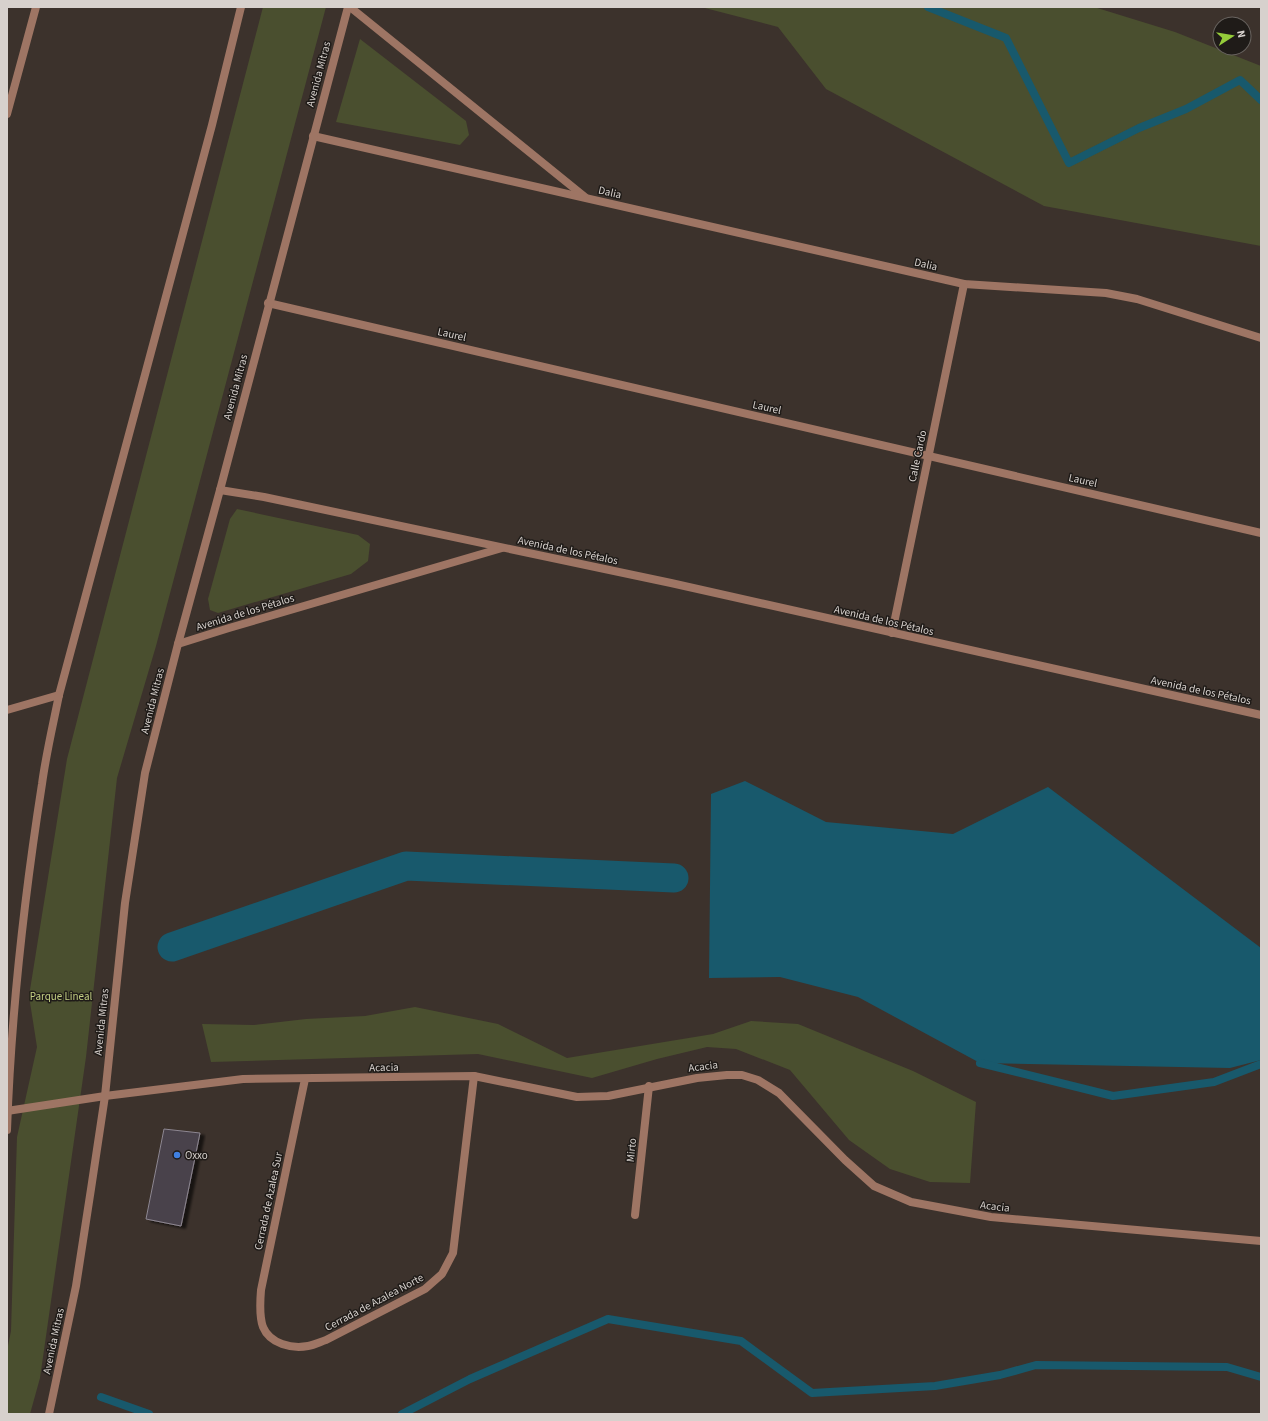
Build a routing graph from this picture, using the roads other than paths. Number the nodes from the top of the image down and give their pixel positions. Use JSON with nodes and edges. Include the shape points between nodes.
{"nodes":[{"id":1,"x":36,"y":7,"type":"edge"},
{"id":2,"x":241,"y":7,"type":"edge"},
{"id":3,"x":349,"y":7,"type":"edge"},
{"id":4,"x":7,"y":114,"type":"edge"},
{"id":5,"x":313,"y":136,"type":"junction"},
{"id":6,"x":587,"y":198,"type":"junction"},
{"id":7,"x":964,"y":284,"type":"junction"},
{"id":8,"x":268,"y":303,"type":"junction"},
{"id":9,"x":1261,"y":338,"type":"edge"},
{"id":10,"x":928,"y":455,"type":"junction"},
{"id":11,"x":220,"y":490,"type":"junction"},
{"id":12,"x":1261,"y":533,"type":"edge"},
{"id":13,"x":503,"y":548,"type":"junction"},
{"id":14,"x":892,"y":633,"type":"junction"},
{"id":15,"x":178,"y":644,"type":"junction"},
{"id":16,"x":59,"y":695,"type":"junction"},
{"id":17,"x":7,"y":710,"type":"edge"},
{"id":18,"x":1261,"y":715,"type":"edge"},
{"id":19,"x":474,"y":1076,"type":"junction"},
{"id":20,"x":305,"y":1079,"type":"junction"},
{"id":21,"x":649,"y":1086,"type":"junction"},
{"id":22,"x":105,"y":1096,"type":"junction"},
{"id":23,"x":7,"y":1111,"type":"edge"},
{"id":24,"x":7,"y":1130,"type":"edge"},
{"id":25,"x":635,"y":1215,"type":"dead end"},
{"id":26,"x":1261,"y":1241,"type":"edge"},
{"id":27,"x":263,"y":1328,"type":"joint"},
{"id":28,"x":49,"y":1414,"type":"edge"}],
"edges":[{"from":1,"to":4,"type":"street"},
{"from":2,"to":16,"type":"street","via":[[212,125]]},
{"from":3,"to":5,"type":"street","name":"Avenida Mitras"},
{"from":3,"to":6,"type":"street","name":"Dalia"},
{"from":5,"to":6,"type":"street","name":"Dalia"},
{"from":5,"to":8,"type":"street","name":"Avenida Mitras"},
{"from":6,"to":7,"type":"street","name":"Dalia"},
{"from":7,"to":9,"type":"street","name":"Dalia","via":[[1106,293],[1164,306]]},
{"from":7,"to":10,"type":"street","name":"Calle Cardo"},
{"from":8,"to":10,"type":"street","name":"Laurel"},
{"from":8,"to":11,"type":"street","name":"Avenida Mitras"},
{"from":10,"to":12,"type":"street","name":"Laurel"},
{"from":10,"to":14,"type":"street","name":"Calle Cardo"},
{"from":11,"to":13,"type":"street","name":"Avenida de los Pétalos"},
{"from":11,"to":15,"type":"street","name":"Avenida Mitras"},
{"from":13,"to":14,"type":"street","name":"Avenida de los Pétalos"},
{"from":13,"to":15,"type":"street","name":"Avenida de los Pétalos"},
{"from":14,"to":18,"type":"street","name":"Avenida de los Pétalos"},
{"from":15,"to":22,"type":"street","name":"Avenida Mitras","via":[[145,773],[125,903]]},
{"from":16,"to":17,"type":"street"},
{"from":16,"to":23,"type":"street","via":[[42,783],[24,910]]},
{"from":19,"to":20,"type":"street","name":"Acacia"},
{"from":19,"to":21,"type":"street","name":"Acacia","via":[[577,1097],[608,1096]]},
{"from":19,"to":27,"type":"street","name":"Cerrada de Azalea Norte","via":[[453,1253],[442,1274],[425,1289],[326,1340],[309,1346],[294,1347],[281,1344],[271,1339]]},
{"from":20,"to":22,"type":"street","name":"Acacia","via":[[229,1080]]},
{"from":20,"to":27,"type":"street","name":"Cerrada de Azalea Sur","via":[[261,1290],[260,1311]]},
{"from":21,"to":25,"type":"street","name":"Mirto"},
{"from":21,"to":26,"type":"street","name":"Acacia","via":[[727,1074],[758,1080],[779,1093],[874,1186],[910,1202],[991,1217]]},
{"from":22,"to":23,"type":"street","name":"Acacia"},
{"from":22,"to":28,"type":"street","name":"Avenida Mitras","via":[[76,1286]]},
{"from":23,"to":24,"type":"street"}]}
